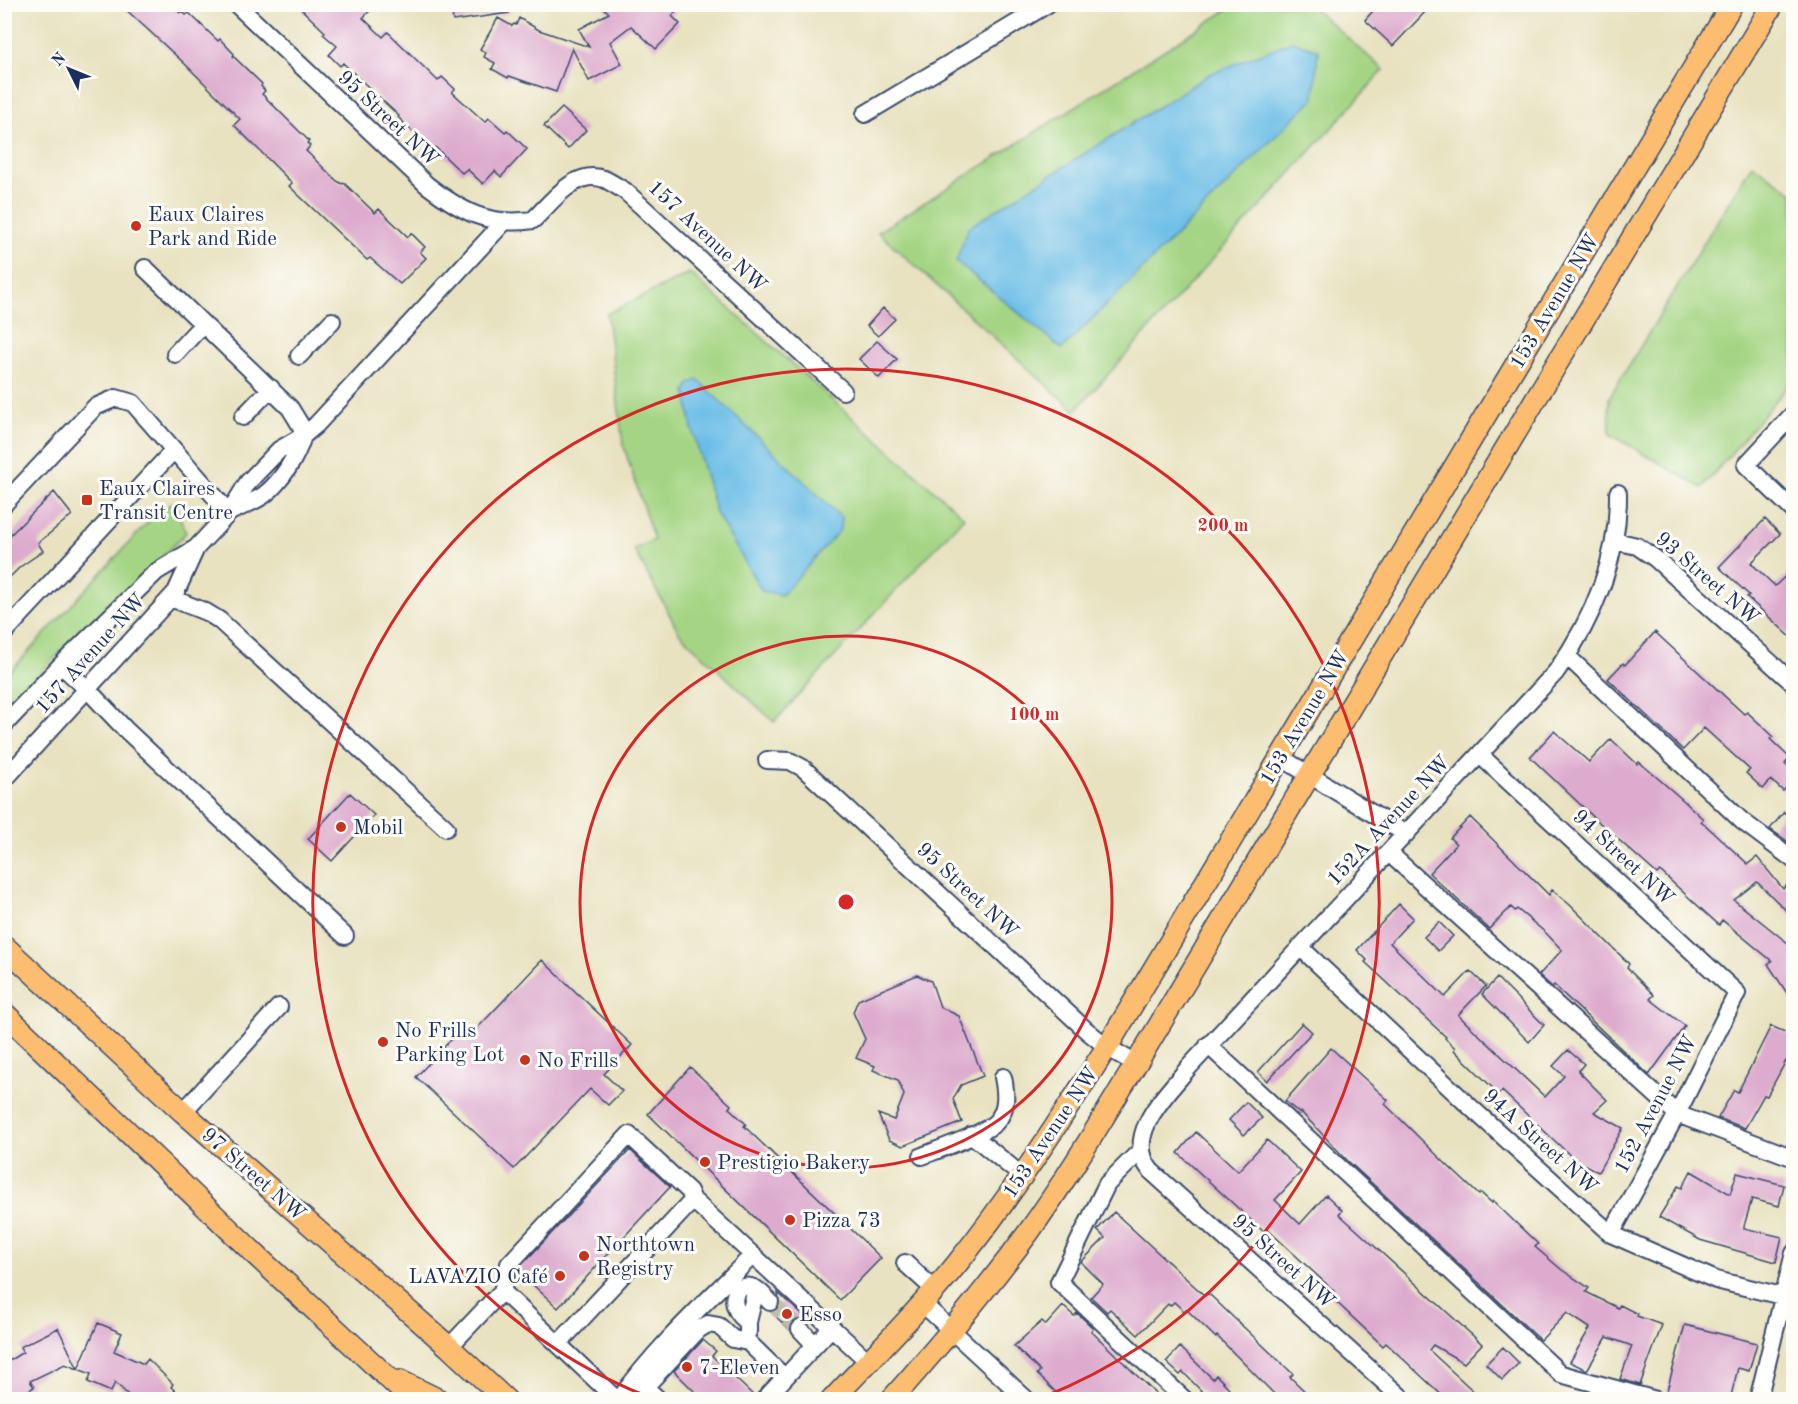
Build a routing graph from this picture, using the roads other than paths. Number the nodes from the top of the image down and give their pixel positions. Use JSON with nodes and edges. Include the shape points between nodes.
{"nodes":[{"id":1,"x":236,"y":4,"type":"edge"},
{"id":2,"x":1048,"y":4,"type":"edge"},
{"id":3,"x":1732,"y":4,"type":"edge"},
{"id":4,"x":1773,"y":4,"type":"edge"},
{"id":5,"x":865,"y":114,"type":"dead end"},
{"id":6,"x":533,"y":220,"type":"joint"},
{"id":7,"x":504,"y":222,"type":"junction"},
{"id":8,"x":145,"y":268,"type":"dead end"},
{"id":9,"x":332,"y":321,"type":"dead end"},
{"id":10,"x":203,"y":324,"type":"junction"},
{"id":11,"x":175,"y":354,"type":"dead end"},
{"id":12,"x":299,"y":356,"type":"dead end"},
{"id":13,"x":271,"y":388,"type":"junction"},
{"id":14,"x":843,"y":391,"type":"dead end"},
{"id":15,"x":1794,"y":413,"type":"edge"},
{"id":16,"x":243,"y":417,"type":"dead end"},
{"id":17,"x":303,"y":436,"type":"junction"},
{"id":18,"x":173,"y":451,"type":"junction"},
{"id":19,"x":1618,"y":493,"type":"dead end"},
{"id":20,"x":4,"y":504,"type":"edge"},
{"id":21,"x":1794,"y":511,"type":"edge"},
{"id":22,"x":229,"y":513,"type":"junction"},
{"id":23,"x":1615,"y":541,"type":"junction"},
{"id":24,"x":196,"y":548,"type":"junction"},
{"id":25,"x":171,"y":598,"type":"junction"},
{"id":26,"x":4,"y":633,"type":"edge"},
{"id":27,"x":1567,"y":656,"type":"junction"},
{"id":28,"x":61,"y":665,"type":"junction"},
{"id":29,"x":1794,"y":684,"type":"edge"},
{"id":30,"x":87,"y":689,"type":"junction"},
{"id":31,"x":4,"y":725,"type":"edge"},
{"id":32,"x":1480,"y":754,"type":"junction"},
{"id":33,"x":1280,"y":757,"type":"junction"},
{"id":34,"x":767,"y":760,"type":"dead end"},
{"id":35,"x":1310,"y":776,"type":"junction"},
{"id":36,"x":4,"y":780,"type":"edge"},
{"id":37,"x":446,"y":828,"type":"dead end"},
{"id":38,"x":1406,"y":834,"type":"junction"},
{"id":39,"x":1389,"y":853,"type":"junction"},
{"id":40,"x":1794,"y":860,"type":"edge"},
{"id":41,"x":345,"y":936,"type":"dead end"},
{"id":42,"x":4,"y":946,"type":"edge"},
{"id":43,"x":1300,"y":947,"type":"junction"},
{"id":44,"x":1737,"y":993,"type":"joint"},
{"id":45,"x":279,"y":1007,"type":"dead end"},
{"id":46,"x":4,"y":1013,"type":"edge"},
{"id":47,"x":1208,"y":1045,"type":"junction"},
{"id":48,"x":1107,"y":1047,"type":"junction"},
{"id":49,"x":1136,"y":1064,"type":"junction"},
{"id":50,"x":1003,"y":1077,"type":"dead end"},
{"id":51,"x":183,"y":1112,"type":"junction"},
{"id":52,"x":1677,"y":1114,"type":"junction"},
{"id":53,"x":972,"y":1135,"type":"junction"},
{"id":54,"x":1140,"y":1151,"type":"junction"},
{"id":55,"x":922,"y":1156,"type":"dead end"},
{"id":56,"x":1794,"y":1158,"type":"edge"},
{"id":57,"x":1022,"y":1176,"type":"junction"},
{"id":58,"x":693,"y":1200,"type":"junction"},
{"id":59,"x":1611,"y":1234,"type":"junction"},
{"id":60,"x":1794,"y":1253,"type":"edge"},
{"id":61,"x":753,"y":1255,"type":"junction"},
{"id":62,"x":905,"y":1263,"type":"dead end"},
{"id":63,"x":502,"y":1291,"type":"junction"},
{"id":64,"x":929,"y":1297,"type":"junction"},
{"id":65,"x":1788,"y":1298,"type":"edge"},
{"id":66,"x":770,"y":1302,"type":"tunnel mouth"},
{"id":67,"x":832,"y":1327,"type":"junction"},
{"id":68,"x":800,"y":1329,"type":"tunnel mouth"},
{"id":69,"x":953,"y":1330,"type":"junction"},
{"id":70,"x":748,"y":1342,"type":"junction"},
{"id":71,"x":559,"y":1343,"type":"junction"},
{"id":72,"x":815,"y":1345,"type":"junction"},
{"id":73,"x":449,"y":1347,"type":"junction"},
{"id":74,"x":868,"y":1361,"type":"junction"},
{"id":75,"x":386,"y":1375,"type":"junction"},
{"id":76,"x":784,"y":1377,"type":"junction"},
{"id":77,"x":640,"y":1382,"type":"junction"},
{"id":78,"x":833,"y":1399,"type":"edge"},
{"id":79,"x":412,"y":1400,"type":"edge"},
{"id":80,"x":439,"y":1400,"type":"edge"},
{"id":81,"x":506,"y":1400,"type":"edge"},
{"id":82,"x":618,"y":1400,"type":"edge"},
{"id":83,"x":659,"y":1400,"type":"edge"},
{"id":84,"x":764,"y":1400,"type":"edge"},
{"id":85,"x":891,"y":1400,"type":"edge"},
{"id":86,"x":1027,"y":1400,"type":"edge"},
{"id":87,"x":1185,"y":1400,"type":"edge"},
{"id":88,"x":1404,"y":1400,"type":"edge"},
{"id":89,"x":1656,"y":1400,"type":"edge"},
{"id":90,"x":1758,"y":1400,"type":"edge"}],
"edges":[{"from":1,"to":7,"type":"street","name":"95 Street NW","via":[[427,185],[481,218]]},
{"from":2,"to":5,"type":"street"},
{"from":3,"to":33,"type":"main road","name":"153 Avenue NW"},
{"from":4,"to":35,"type":"main road","name":"153 Avenue NW"},
{"from":6,"to":7,"type":"street","name":"95 Street NW"},
{"from":6,"to":14,"type":"street","name":"157 Avenue NW","via":[[581,178],[602,178],[626,191]]},
{"from":7,"to":17,"type":"street","name":"157 Avenue NW"},
{"from":8,"to":10,"type":"street"},
{"from":9,"to":12,"type":"street"},
{"from":10,"to":11,"type":"street"},
{"from":10,"to":13,"type":"street"},
{"from":13,"to":16,"type":"street"},
{"from":13,"to":17,"type":"street","via":[[296,416]]},
{"from":15,"to":21,"type":"street","via":[[1746,465]]},
{"from":17,"to":22,"type":"street","name":"157 Avenue NW","via":[[287,470],[264,495]]},
{"from":18,"to":20,"type":"street","via":[[133,403],[116,398],[95,406]]},
{"from":18,"to":22,"type":"street"},
{"from":18,"to":26,"type":"street"},
{"from":19,"to":23,"type":"street","name":"152A Avenue NW"},
{"from":22,"to":24,"type":"street","name":"157 Avenue NW"},
{"from":23,"to":27,"type":"street","name":"152A Avenue NW","via":[[1599,593]]},
{"from":23,"to":29,"type":"street","name":"93 Street NW","via":[[1637,546],[1656,559]]},
{"from":24,"to":25,"type":"street","name":"157 Avenue NW"},
{"from":24,"to":28,"type":"street","name":"157 Avenue NW","via":[[156,572]]},
{"from":25,"to":30,"type":"street","name":"157 Avenue NW"},
{"from":25,"to":37,"type":"street","via":[[219,620]]},
{"from":27,"to":32,"type":"street","name":"152A Avenue NW"},
{"from":27,"to":40,"type":"street","via":[[1742,820]]},
{"from":28,"to":30,"type":"street"},
{"from":28,"to":31,"type":"street","name":"157 Avenue NW"},
{"from":30,"to":36,"type":"street","name":"157 Avenue NW"},
{"from":30,"to":41,"type":"street"},
{"from":32,"to":38,"type":"street","name":"152A Avenue NW"},
{"from":32,"to":44,"type":"street","name":"94 Street NW"},
{"from":33,"to":35,"type":"street"},
{"from":33,"to":48,"type":"main road","name":"153 Avenue NW"},
{"from":34,"to":48,"type":"street","name":"95 Street NW","via":[[790,761],[803,768]]},
{"from":35,"to":38,"type":"street"},
{"from":35,"to":49,"type":"main road","name":"153 Avenue NW"},
{"from":38,"to":39,"type":"street","name":"152A Avenue NW"},
{"from":39,"to":43,"type":"street","name":"152A Avenue NW"},
{"from":39,"to":52,"type":"street"},
{"from":42,"to":51,"type":"main road","name":"97 Street NW"},
{"from":43,"to":47,"type":"street","name":"152A Avenue NW"},
{"from":43,"to":59,"type":"street","name":"94A Street NW"},
{"from":44,"to":52,"type":"street","name":"152 Avenue NW"},
{"from":45,"to":51,"type":"street"},
{"from":46,"to":75,"type":"main road"},
{"from":47,"to":54,"type":"street","name":"152A Avenue NW","via":[[1149,1120]]},
{"from":47,"to":89,"type":"street","via":[[1561,1374]]},
{"from":48,"to":49,"type":"street","name":"95 Street NW"},
{"from":48,"to":57,"type":"main road","name":"153 Avenue NW"},
{"from":49,"to":69,"type":"main road","name":"153 Avenue NW","via":[[1052,1197]]},
{"from":50,"to":53,"type":"street","via":[[1007,1096],[996,1123]]},
{"from":51,"to":73,"type":"main road","name":"97 Street NW"},
{"from":52,"to":56,"type":"street"},
{"from":52,"to":59,"type":"street","name":"152 Avenue NW"},
{"from":53,"to":55,"type":"street"},
{"from":53,"to":57,"type":"street"},
{"from":54,"to":87,"type":"street","via":[[1107,1184],[1059,1282]]},
{"from":54,"to":88,"type":"street","name":"95 Street NW","via":[[1151,1171]]},
{"from":57,"to":64,"type":"main road","name":"153 Avenue NW"},
{"from":58,"to":61,"type":"street"},
{"from":58,"to":63,"type":"street","via":[[689,1191],[629,1135],[509,1264]]},
{"from":58,"to":71,"type":"street"},
{"from":59,"to":65,"type":"street","name":"94A Street NW","via":[[1716,1280]]},
{"from":60,"to":65,"type":"street"},
{"from":61,"to":67,"type":"street"},
{"from":61,"to":77,"type":"street"},
{"from":62,"to":64,"type":"street"},
{"from":63,"to":71,"type":"street"},
{"from":63,"to":73,"type":"street"},
{"from":64,"to":69,"type":"street"},
{"from":64,"to":74,"type":"main road","name":"153 Avenue NW"},
{"from":65,"to":90,"type":"street"},
{"from":66,"to":70,"type":"street","via":[[756,1289],[745,1287],[733,1299],[737,1312],[748,1322]]},
{"from":67,"to":72,"type":"street"},
{"from":67,"to":74,"type":"street"},
{"from":68,"to":72,"type":"street"},
{"from":69,"to":85,"type":"main road","name":"153 Avenue NW"},
{"from":69,"to":86,"type":"street"},
{"from":70,"to":76,"type":"street"},
{"from":70,"to":77,"type":"street","via":[[734,1339],[719,1326],[708,1324]]},
{"from":71,"to":82,"type":"street"},
{"from":72,"to":76,"type":"street"},
{"from":73,"to":81,"type":"main road","name":"97 Street NW"},
{"from":74,"to":78,"type":"main road","name":"153 Avenue NW"},
{"from":75,"to":79,"type":"main road"},
{"from":75,"to":80,"type":"main road"},
{"from":76,"to":84,"type":"street"},
{"from":77,"to":82,"type":"street"},
{"from":77,"to":83,"type":"street"}]}
